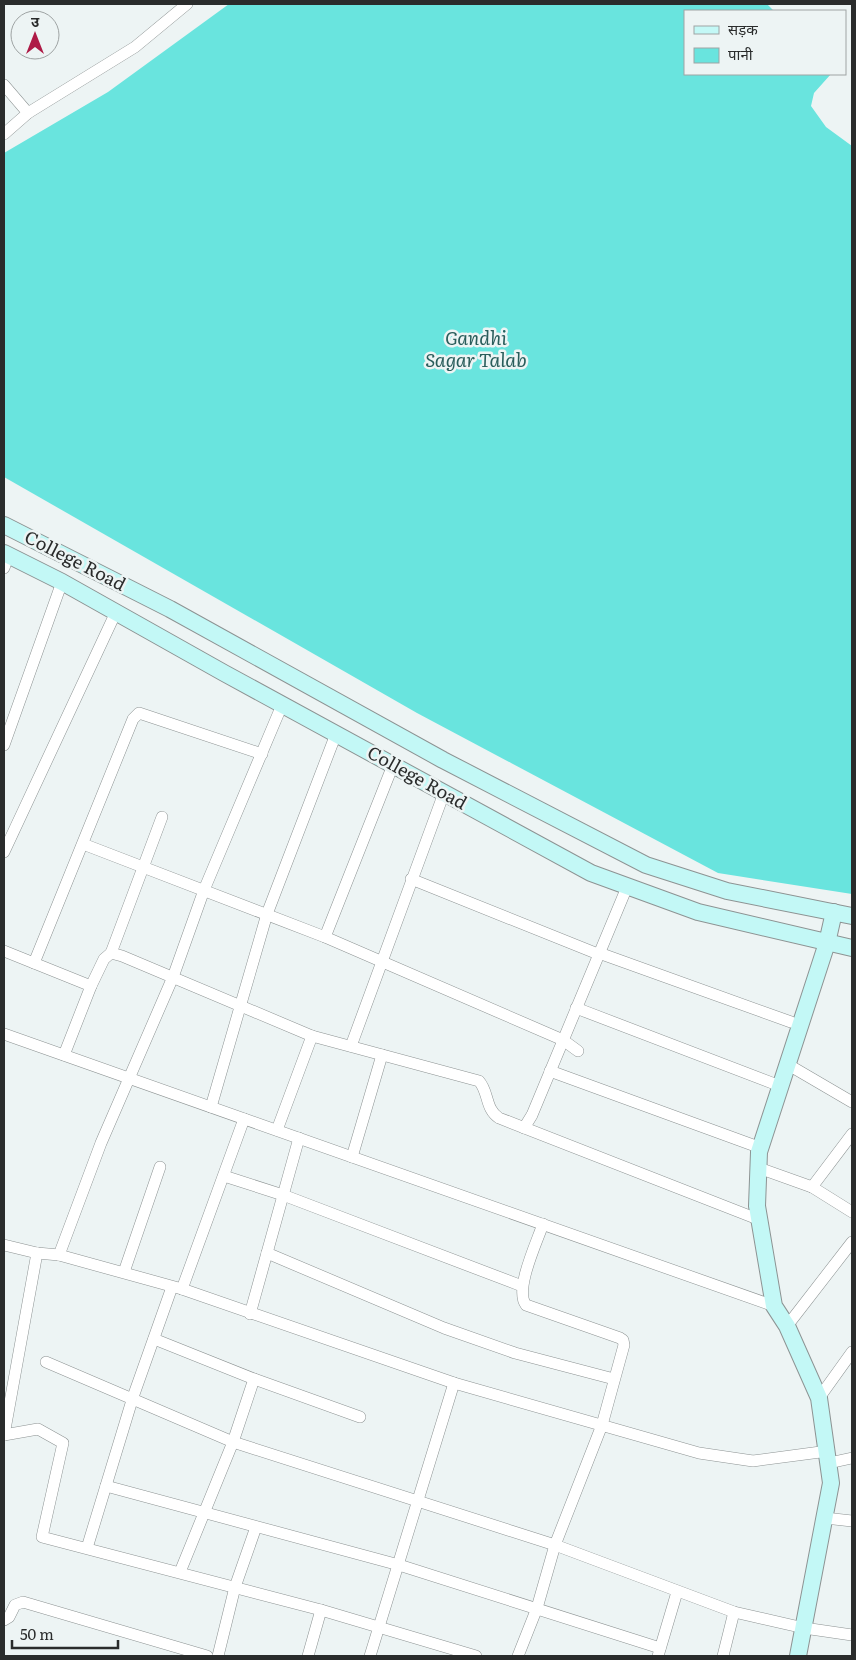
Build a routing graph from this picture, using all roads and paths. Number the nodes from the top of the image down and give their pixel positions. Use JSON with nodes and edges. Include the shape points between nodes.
{"nodes":[{"id":1,"x":187,"y":4,"type":"edge"},
{"id":2,"x":4,"y":84,"type":"edge"},
{"id":3,"x":28,"y":113,"type":"junction"},
{"id":4,"x":4,"y":134,"type":"edge"},
{"id":5,"x":4,"y":525,"type":"edge"},
{"id":6,"x":5,"y":558,"type":"edge"},
{"id":7,"x":62,"y":582,"type":"junction"},
{"id":8,"x":116,"y":612,"type":"junction"},
{"id":9,"x":282,"y":705,"type":"junction"},
{"id":10,"x":336,"y":734,"type":"junction"},
{"id":11,"x":4,"y":745,"type":"edge"},
{"id":12,"x":262,"y":754,"type":"junction"},
{"id":13,"x":393,"y":765,"type":"junction"},
{"id":14,"x":444,"y":793,"type":"junction"},
{"id":15,"x":162,"y":817,"type":"dead end"},
{"id":16,"x":83,"y":844,"type":"junction"},
{"id":17,"x":4,"y":852,"type":"edge"},
{"id":18,"x":142,"y":866,"type":"junction"},
{"id":19,"x":412,"y":879,"type":"junction"},
{"id":20,"x":627,"y":887,"type":"junction"},
{"id":21,"x":204,"y":890,"type":"junction"},
{"id":22,"x":834,"y":912,"type":"junction"},
{"id":23,"x":267,"y":914,"type":"junction"},
{"id":24,"x":852,"y":916,"type":"edge"},
{"id":25,"x":325,"y":936,"type":"junction"},
{"id":26,"x":827,"y":943,"type":"junction"},
{"id":27,"x":852,"y":948,"type":"edge"},
{"id":28,"x":4,"y":951,"type":"edge"},
{"id":29,"x":111,"y":954,"type":"junction"},
{"id":30,"x":598,"y":954,"type":"junction"},
{"id":31,"x":381,"y":961,"type":"junction"},
{"id":32,"x":34,"y":963,"type":"junction"},
{"id":33,"x":173,"y":977,"type":"junction"},
{"id":34,"x":91,"y":986,"type":"junction"},
{"id":35,"x":240,"y":1006,"type":"junction"},
{"id":36,"x":576,"y":1008,"type":"junction"},
{"id":37,"x":791,"y":1022,"type":"dead end"},
{"id":38,"x":4,"y":1034,"type":"edge"},
{"id":39,"x":312,"y":1036,"type":"junction"},
{"id":40,"x":563,"y":1040,"type":"junction"},
{"id":41,"x":351,"y":1046,"type":"junction"},
{"id":42,"x":578,"y":1051,"type":"dead end"},
{"id":43,"x":64,"y":1055,"type":"junction"},
{"id":44,"x":382,"y":1055,"type":"junction"},
{"id":45,"x":787,"y":1064,"type":"junction"},
{"id":46,"x":550,"y":1071,"type":"junction"},
{"id":47,"x":130,"y":1078,"type":"junction"},
{"id":48,"x":780,"y":1086,"type":"junction"},
{"id":49,"x":852,"y":1102,"type":"edge"},
{"id":50,"x":211,"y":1107,"type":"junction"},
{"id":51,"x":244,"y":1119,"type":"junction"},
{"id":52,"x":524,"y":1128,"type":"junction"},
{"id":53,"x":277,"y":1130,"type":"junction"},
{"id":54,"x":852,"y":1134,"type":"edge"},
{"id":55,"x":299,"y":1138,"type":"junction"},
{"id":56,"x":761,"y":1148,"type":"junction"},
{"id":57,"x":352,"y":1157,"type":"junction"},
{"id":58,"x":160,"y":1167,"type":"dead end"},
{"id":59,"x":758,"y":1168,"type":"junction"},
{"id":60,"x":224,"y":1176,"type":"junction"},
{"id":61,"x":812,"y":1187,"type":"junction"},
{"id":62,"x":284,"y":1195,"type":"junction"},
{"id":63,"x":852,"y":1212,"type":"edge"},
{"id":64,"x":760,"y":1220,"type":"junction"},
{"id":65,"x":543,"y":1224,"type":"junction"},
{"id":66,"x":852,"y":1242,"type":"edge"},
{"id":67,"x":4,"y":1245,"type":"edge"},
{"id":68,"x":37,"y":1253,"type":"junction"},
{"id":69,"x":267,"y":1253,"type":"junction"},
{"id":70,"x":59,"y":1255,"type":"junction"},
{"id":71,"x":124,"y":1272,"type":"junction"},
{"id":72,"x":522,"y":1286,"type":"junction"},
{"id":73,"x":177,"y":1288,"type":"junction"},
{"id":74,"x":774,"y":1306,"type":"junction"},
{"id":75,"x":250,"y":1314,"type":"junction"},
{"id":76,"x":787,"y":1326,"type":"junction"},
{"id":77,"x":154,"y":1339,"type":"junction"},
{"id":78,"x":852,"y":1352,"type":"edge"},
{"id":79,"x":46,"y":1362,"type":"dead end"},
{"id":80,"x":254,"y":1379,"type":"junction"},
{"id":81,"x":614,"y":1379,"type":"junction"},
{"id":82,"x":454,"y":1383,"type":"junction"},
{"id":83,"x":133,"y":1397,"type":"junction"},
{"id":84,"x":819,"y":1398,"type":"junction"},
{"id":85,"x":360,"y":1417,"type":"dead end"},
{"id":86,"x":602,"y":1426,"type":"junction"},
{"id":87,"x":4,"y":1435,"type":"edge"},
{"id":88,"x":233,"y":1442,"type":"junction"},
{"id":89,"x":828,"y":1457,"type":"junction"},
{"id":90,"x":852,"y":1458,"type":"edge"},
{"id":91,"x":106,"y":1486,"type":"junction"},
{"id":92,"x":418,"y":1502,"type":"junction"},
{"id":93,"x":204,"y":1513,"type":"junction"},
{"id":94,"x":825,"y":1518,"type":"junction"},
{"id":95,"x":852,"y":1521,"type":"edge"},
{"id":96,"x":256,"y":1527,"type":"junction"},
{"id":97,"x":555,"y":1545,"type":"junction"},
{"id":98,"x":87,"y":1548,"type":"junction"},
{"id":99,"x":399,"y":1565,"type":"junction"},
{"id":100,"x":180,"y":1572,"type":"junction"},
{"id":101,"x":235,"y":1587,"type":"junction"},
{"id":102,"x":677,"y":1592,"type":"junction"},
{"id":103,"x":537,"y":1608,"type":"junction"},
{"id":104,"x":321,"y":1610,"type":"junction"},
{"id":105,"x":734,"y":1612,"type":"junction"},
{"id":106,"x":4,"y":1620,"type":"edge"},
{"id":107,"x":379,"y":1627,"type":"junction"},
{"id":108,"x":804,"y":1628,"type":"junction"},
{"id":109,"x":852,"y":1634,"type":"edge"},
{"id":110,"x":659,"y":1652,"type":"edge"},
{"id":111,"x":207,"y":1656,"type":"edge"},
{"id":112,"x":218,"y":1656,"type":"edge"},
{"id":113,"x":308,"y":1656,"type":"edge"},
{"id":114,"x":370,"y":1656,"type":"edge"},
{"id":115,"x":476,"y":1656,"type":"edge"},
{"id":116,"x":518,"y":1656,"type":"edge"},
{"id":117,"x":723,"y":1656,"type":"edge"},
{"id":118,"x":798,"y":1656,"type":"edge"}],
"edges":[{"from":1,"to":3,"type":"street","via":[[135,47]]},
{"from":2,"to":3,"type":"street"},
{"from":3,"to":4,"type":"street"},
{"from":5,"to":22,"type":"main road","name":"College Road","via":[[170,609],[443,760],[646,865],[727,891]]},
{"from":6,"to":7,"type":"main road","name":"College Road"},
{"from":7,"to":8,"type":"main road","name":"College Road"},
{"from":7,"to":11,"type":"street"},
{"from":8,"to":9,"type":"main road","name":"College Road"},
{"from":8,"to":17,"type":"street"},
{"from":9,"to":10,"type":"main road","name":"College Road"},
{"from":9,"to":12,"type":"street"},
{"from":10,"to":13,"type":"main road","name":"College Road"},
{"from":10,"to":23,"type":"street"},
{"from":12,"to":16,"type":"street","via":[[139,713],[133,719]]},
{"from":12,"to":21,"type":"street"},
{"from":13,"to":14,"type":"main road","name":"College Road"},
{"from":13,"to":25,"type":"street"},
{"from":14,"to":19,"type":"street"},
{"from":14,"to":20,"type":"main road","name":"College Road","via":[[591,873]]},
{"from":15,"to":18,"type":"street"},
{"from":16,"to":18,"type":"street"},
{"from":16,"to":32,"type":"street"},
{"from":18,"to":21,"type":"street"},
{"from":18,"to":29,"type":"street"},
{"from":19,"to":30,"type":"street"},
{"from":19,"to":31,"type":"street"},
{"from":20,"to":26,"type":"main road","name":"College Road","via":[[698,912]]},
{"from":20,"to":30,"type":"street"},
{"from":21,"to":23,"type":"street"},
{"from":21,"to":33,"type":"street"},
{"from":22,"to":24,"type":"main road","name":"College Road"},
{"from":22,"to":26,"type":"main road"},
{"from":23,"to":25,"type":"street"},
{"from":23,"to":35,"type":"street"},
{"from":25,"to":31,"type":"street"},
{"from":26,"to":27,"type":"main road","name":"College Road"},
{"from":26,"to":45,"type":"main road"},
{"from":28,"to":32,"type":"street"},
{"from":29,"to":33,"type":"street"},
{"from":29,"to":34,"type":"street","via":[[104,959]]},
{"from":30,"to":36,"type":"street"},
{"from":30,"to":37,"type":"street"},
{"from":31,"to":40,"type":"street"},
{"from":31,"to":41,"type":"street"},
{"from":32,"to":34,"type":"street"},
{"from":33,"to":35,"type":"street"},
{"from":33,"to":47,"type":"street"},
{"from":34,"to":43,"type":"street"},
{"from":35,"to":39,"type":"street"},
{"from":35,"to":50,"type":"street"},
{"from":36,"to":40,"type":"street"},
{"from":36,"to":48,"type":"street"},
{"from":38,"to":43,"type":"street"},
{"from":39,"to":41,"type":"street"},
{"from":39,"to":53,"type":"street"},
{"from":40,"to":42,"type":"street"},
{"from":40,"to":46,"type":"street"},
{"from":41,"to":44,"type":"street"},
{"from":43,"to":47,"type":"street"},
{"from":44,"to":52,"type":"street","via":[[479,1081],[495,1115]]},
{"from":44,"to":57,"type":"street"},
{"from":45,"to":48,"type":"main road"},
{"from":45,"to":49,"type":"street"},
{"from":46,"to":52,"type":"street"},
{"from":46,"to":56,"type":"street"},
{"from":47,"to":50,"type":"street"},
{"from":47,"to":70,"type":"street","via":[[101,1143]]},
{"from":48,"to":56,"type":"main road"},
{"from":50,"to":51,"type":"street"},
{"from":51,"to":53,"type":"street"},
{"from":51,"to":60,"type":"street"},
{"from":52,"to":64,"type":"street"},
{"from":53,"to":55,"type":"street"},
{"from":54,"to":61,"type":"street"},
{"from":55,"to":57,"type":"street"},
{"from":55,"to":62,"type":"street"},
{"from":56,"to":59,"type":"main road"},
{"from":57,"to":65,"type":"street"},
{"from":58,"to":71,"type":"street"},
{"from":59,"to":61,"type":"street"},
{"from":59,"to":64,"type":"main road"},
{"from":60,"to":62,"type":"street"},
{"from":60,"to":73,"type":"street"},
{"from":61,"to":63,"type":"street"},
{"from":62,"to":69,"type":"street"},
{"from":62,"to":72,"type":"street"},
{"from":64,"to":74,"type":"main road"},
{"from":65,"to":72,"type":"street"},
{"from":65,"to":74,"type":"street"},
{"from":66,"to":76,"type":"street"},
{"from":67,"to":68,"type":"street"},
{"from":68,"to":70,"type":"street"},
{"from":68,"to":87,"type":"street"},
{"from":69,"to":75,"type":"street"},
{"from":69,"to":81,"type":"street","via":[[444,1328],[515,1353]]},
{"from":70,"to":71,"type":"street"},
{"from":71,"to":73,"type":"street"},
{"from":72,"to":81,"type":"street","via":[[526,1305],[623,1340]]},
{"from":73,"to":75,"type":"street"},
{"from":73,"to":77,"type":"street"},
{"from":74,"to":76,"type":"main road"},
{"from":75,"to":82,"type":"street"},
{"from":76,"to":84,"type":"main road"},
{"from":77,"to":80,"type":"street"},
{"from":77,"to":83,"type":"street"},
{"from":78,"to":84,"type":"street"},
{"from":79,"to":83,"type":"street"},
{"from":80,"to":85,"type":"street"},
{"from":80,"to":88,"type":"street"},
{"from":81,"to":86,"type":"street"},
{"from":82,"to":86,"type":"street"},
{"from":82,"to":92,"type":"street"},
{"from":83,"to":88,"type":"street"},
{"from":83,"to":91,"type":"street"},
{"from":84,"to":89,"type":"main road"},
{"from":86,"to":89,"type":"street","via":[[731,1459]]},
{"from":86,"to":97,"type":"street"},
{"from":87,"to":98,"type":"street","via":[[38,1428],[63,1443],[42,1537]]},
{"from":88,"to":92,"type":"street"},
{"from":88,"to":93,"type":"street"},
{"from":89,"to":90,"type":"street"},
{"from":89,"to":94,"type":"main road","via":[[832,1484]]},
{"from":91,"to":93,"type":"street"},
{"from":91,"to":98,"type":"street"},
{"from":92,"to":97,"type":"street"},
{"from":92,"to":99,"type":"street"},
{"from":93,"to":96,"type":"street"},
{"from":93,"to":100,"type":"street"},
{"from":94,"to":95,"type":"street"},
{"from":94,"to":108,"type":"main road"},
{"from":96,"to":99,"type":"street"},
{"from":96,"to":101,"type":"street"},
{"from":97,"to":102,"type":"street"},
{"from":97,"to":103,"type":"street"},
{"from":98,"to":100,"type":"street"},
{"from":99,"to":103,"type":"street"},
{"from":99,"to":107,"type":"street"},
{"from":100,"to":101,"type":"street"},
{"from":101,"to":104,"type":"street"},
{"from":101,"to":112,"type":"street"},
{"from":102,"to":105,"type":"street"},
{"from":102,"to":110,"type":"street"},
{"from":103,"to":110,"type":"street"},
{"from":103,"to":116,"type":"street"},
{"from":104,"to":107,"type":"street"},
{"from":104,"to":113,"type":"street"},
{"from":105,"to":108,"type":"street"},
{"from":105,"to":117,"type":"street"},
{"from":106,"to":111,"type":"street","via":[[9,1618],[14,1605],[23,1602]]},
{"from":107,"to":114,"type":"street"},
{"from":107,"to":115,"type":"street"},
{"from":108,"to":109,"type":"street"},
{"from":108,"to":118,"type":"main road"}]}
